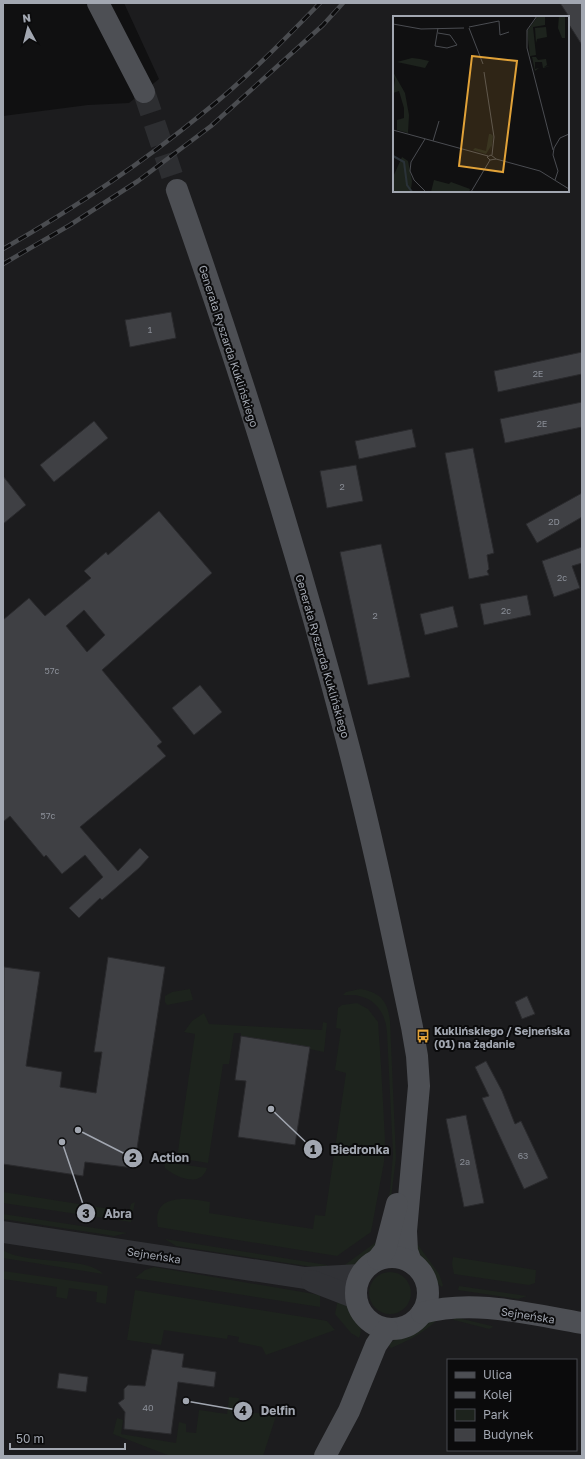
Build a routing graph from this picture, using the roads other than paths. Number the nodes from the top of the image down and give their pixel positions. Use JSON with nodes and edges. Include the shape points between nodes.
{"nodes":[{"id":1,"x":98,"y":3,"type":"edge"},
{"id":2,"x":144,"y":92,"type":"tunnel mouth"},
{"id":3,"x":177,"y":190,"type":"tunnel mouth"},
{"id":4,"x":414,"y":1133,"type":"junction"},
{"id":5,"x":3,"y":1232,"type":"edge"},
{"id":6,"x":378,"y":1259,"type":"junction"},
{"id":7,"x":411,"y":1262,"type":"junction"},
{"id":8,"x":360,"y":1275,"type":"junction"},
{"id":9,"x":305,"y":1278,"type":"junction"},
{"id":10,"x":426,"y":1282,"type":"junction"},
{"id":11,"x":356,"y":1298,"type":"junction"},
{"id":12,"x":474,"y":1306,"type":"junction"},
{"id":13,"x":422,"y":1313,"type":"junction"},
{"id":14,"x":582,"y":1323,"type":"edge"},
{"id":15,"x":378,"y":1332,"type":"junction"},
{"id":16,"x":325,"y":1456,"type":"edge"}],
"edges":[{"from":1,"to":2,"type":"main road"},
{"from":3,"to":4,"type":"main road","name":"Generała Ryszarda Kuklińskiego","via":[[208,279],[299,569],[359,789],[417,1056],[419,1086]]},
{"from":4,"to":6,"type":"main road","name":"Generała Ryszarda Kuklińskiego","via":[[391,1229],[385,1250]]},
{"from":4,"to":7,"type":"main road","name":"Generała Ryszarda Kuklińskiego","via":[[406,1231],[407,1251]]},
{"from":5,"to":9,"type":"street","name":"Sejneńska"},
{"from":6,"to":7,"type":"main road","via":[[397,1257]]},
{"from":6,"to":8,"type":"main road"},
{"from":7,"to":10,"type":"main road","via":[[423,1274]]},
{"from":8,"to":9,"type":"street","name":"Sejneńska"},
{"from":8,"to":11,"type":"main road"},
{"from":9,"to":11,"type":"street","name":"Sejneńska","via":[[330,1290]]},
{"from":10,"to":12,"type":"main road","name":"Sejneńska","via":[[446,1296]]},
{"from":10,"to":13,"type":"main road","via":[[428,1299]]},
{"from":11,"to":15,"type":"main road","via":[[361,1313]]},
{"from":12,"to":13,"type":"main road","name":"Sejneńska"},
{"from":12,"to":14,"type":"main road","name":"Sejneńska"},
{"from":13,"to":15,"type":"main road","via":[[410,1324]]},
{"from":15,"to":16,"type":"main road","via":[[349,1411]]}]}
